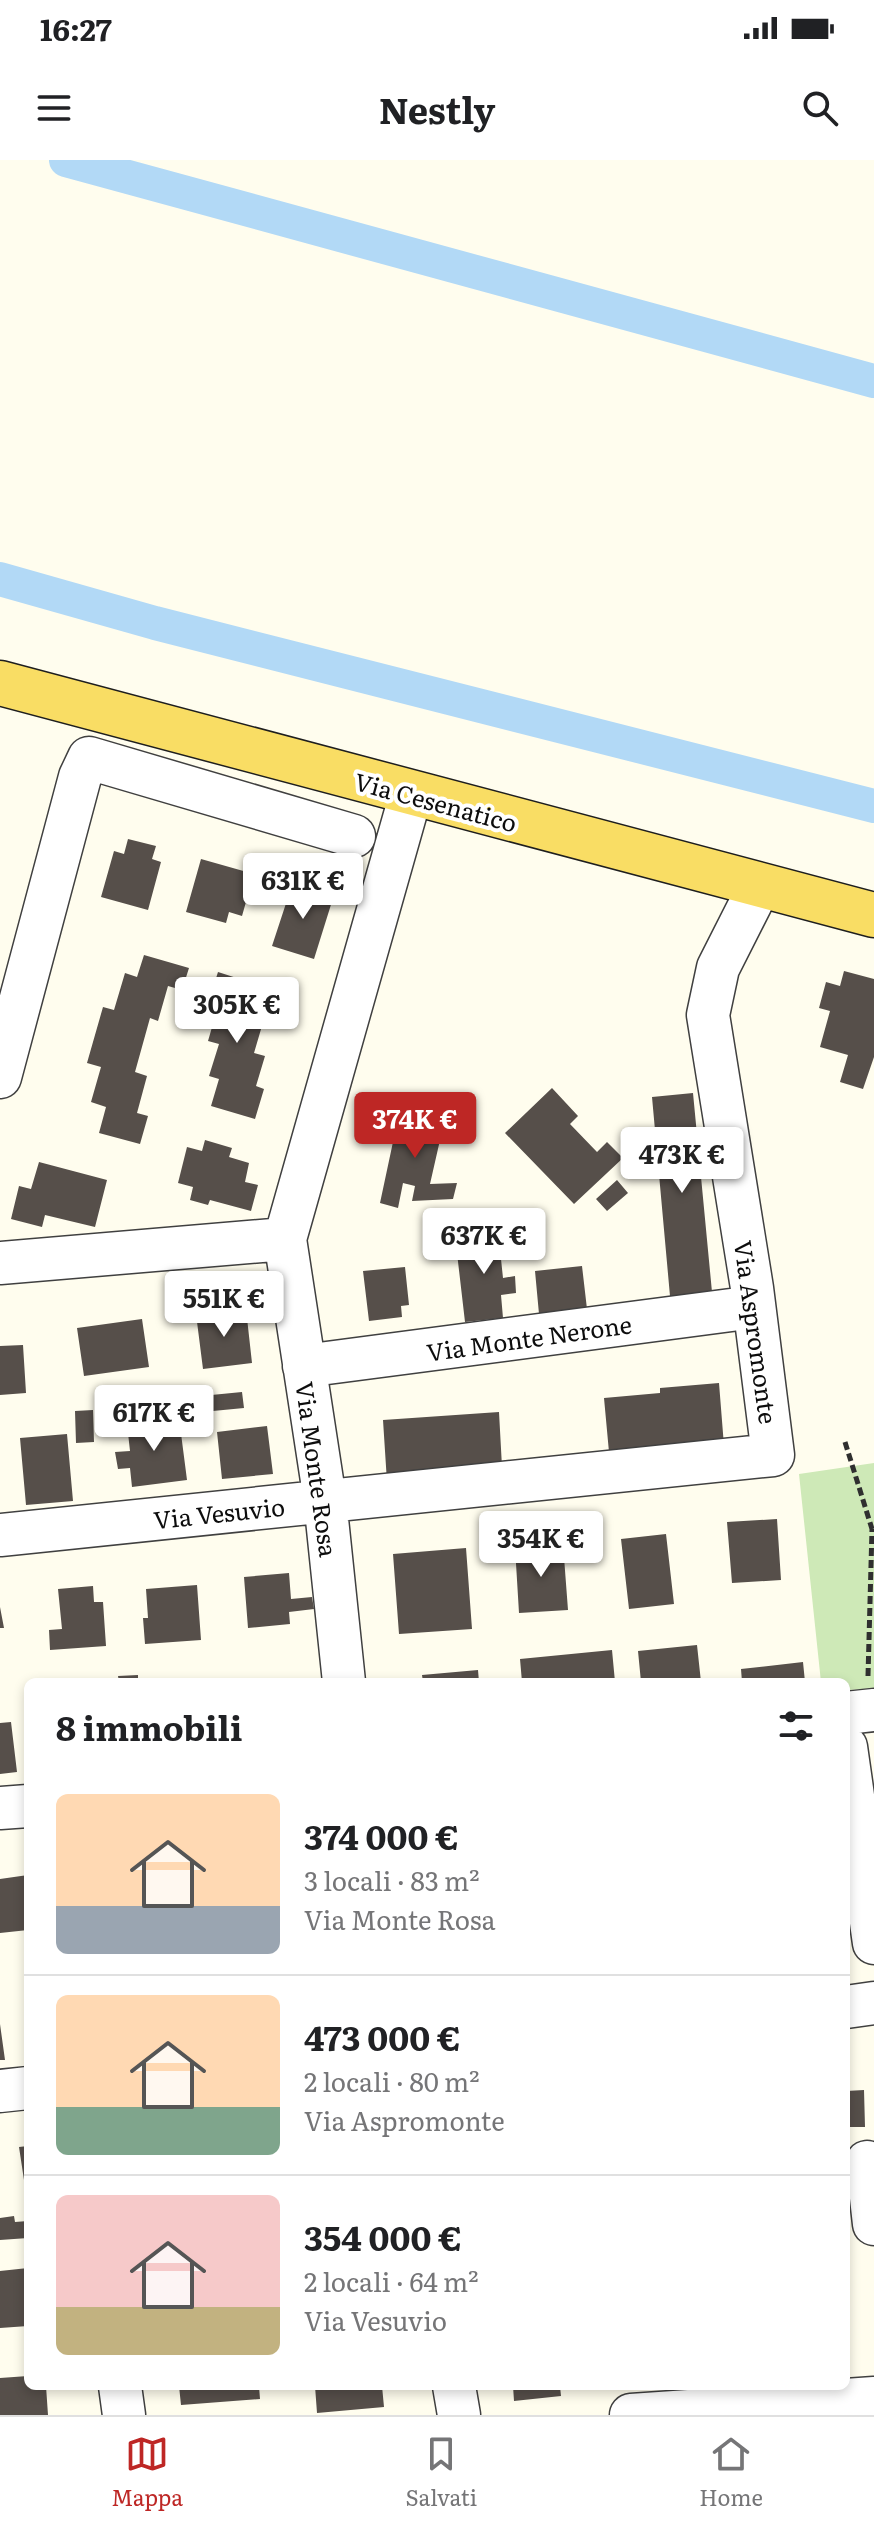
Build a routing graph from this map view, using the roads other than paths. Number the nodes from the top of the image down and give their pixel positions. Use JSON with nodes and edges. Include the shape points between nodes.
{"nodes":[{"id":1,"x":0,"y":683,"type":"edge"},
{"id":2,"x":411,"y":794,"type":"junction"},
{"id":3,"x":354,"y":836,"type":"dead end"},
{"id":4,"x":759,"y":887,"type":"junction"},
{"id":5,"x":874,"y":915,"type":"edge"},
{"id":6,"x":0,"y":1077,"type":"edge"},
{"id":7,"x":285,"y":1239,"type":"junction"},
{"id":8,"x":0,"y":1263,"type":"edge"},
{"id":9,"x":754,"y":1307,"type":"junction"},
{"id":10,"x":304,"y":1366,"type":"junction"},
{"id":11,"x":773,"y":1455,"type":"joint"},
{"id":12,"x":325,"y":1500,"type":"junction"},
{"id":13,"x":0,"y":1535,"type":"edge"},
{"id":14,"x":344,"y":1678,"type":"edge"},
{"id":15,"x":850,"y":1775,"type":"edge"},
{"id":16,"x":24,"y":1806,"type":"edge"},
{"id":17,"x":0,"y":1808,"type":"edge"},
{"id":18,"x":874,"y":1943,"type":"edge"},
{"id":19,"x":874,"y":2003,"type":"edge"},
{"id":20,"x":850,"y":2006,"type":"edge"},
{"id":21,"x":24,"y":2088,"type":"edge"},
{"id":22,"x":0,"y":2091,"type":"edge"},
{"id":23,"x":867,"y":2162,"type":"dead end"},
{"id":24,"x":874,"y":2224,"type":"edge"},
{"id":25,"x":121,"y":2390,"type":"edge"},
{"id":26,"x":455,"y":2390,"type":"edge"},
{"id":27,"x":874,"y":2398,"type":"edge"},
{"id":28,"x":124,"y":2415,"type":"edge"},
{"id":29,"x":459,"y":2415,"type":"edge"},
{"id":30,"x":631,"y":2415,"type":"edge"}],
"edges":[{"from":1,"to":2,"type":"main road","name":"Via Cesenatico"},
{"from":2,"to":4,"type":"main road","name":"Via Cesenatico"},
{"from":2,"to":7,"type":"street","name":"Via Monte Rosa"},
{"from":3,"to":6,"type":"street","via":[[89,758]]},
{"from":4,"to":5,"type":"main road","name":"Via Cesenatico"},
{"from":4,"to":9,"type":"street","name":"Via Aspromonte","via":[[718,968],[708,1015]]},
{"from":7,"to":8,"type":"street"},
{"from":7,"to":10,"type":"street","name":"Via Monte Rosa"},
{"from":9,"to":10,"type":"street","name":"Via Monte Nerone"},
{"from":9,"to":11,"type":"street","name":"Via Aspromonte"},
{"from":10,"to":12,"type":"street","name":"Via Monte Rosa"},
{"from":11,"to":12,"type":"street","name":"Via Vesuvio"},
{"from":12,"to":13,"type":"street","name":"Via Vesuvio"},
{"from":12,"to":14,"type":"street","name":"Via Monte Rosa"},
{"from":15,"to":18,"type":"street"},
{"from":16,"to":17,"type":"street"},
{"from":19,"to":20,"type":"street"},
{"from":21,"to":22,"type":"street"},
{"from":23,"to":24,"type":"street"},
{"from":25,"to":28,"type":"street"},
{"from":26,"to":29,"type":"street"},
{"from":27,"to":30,"type":"street"}]}
